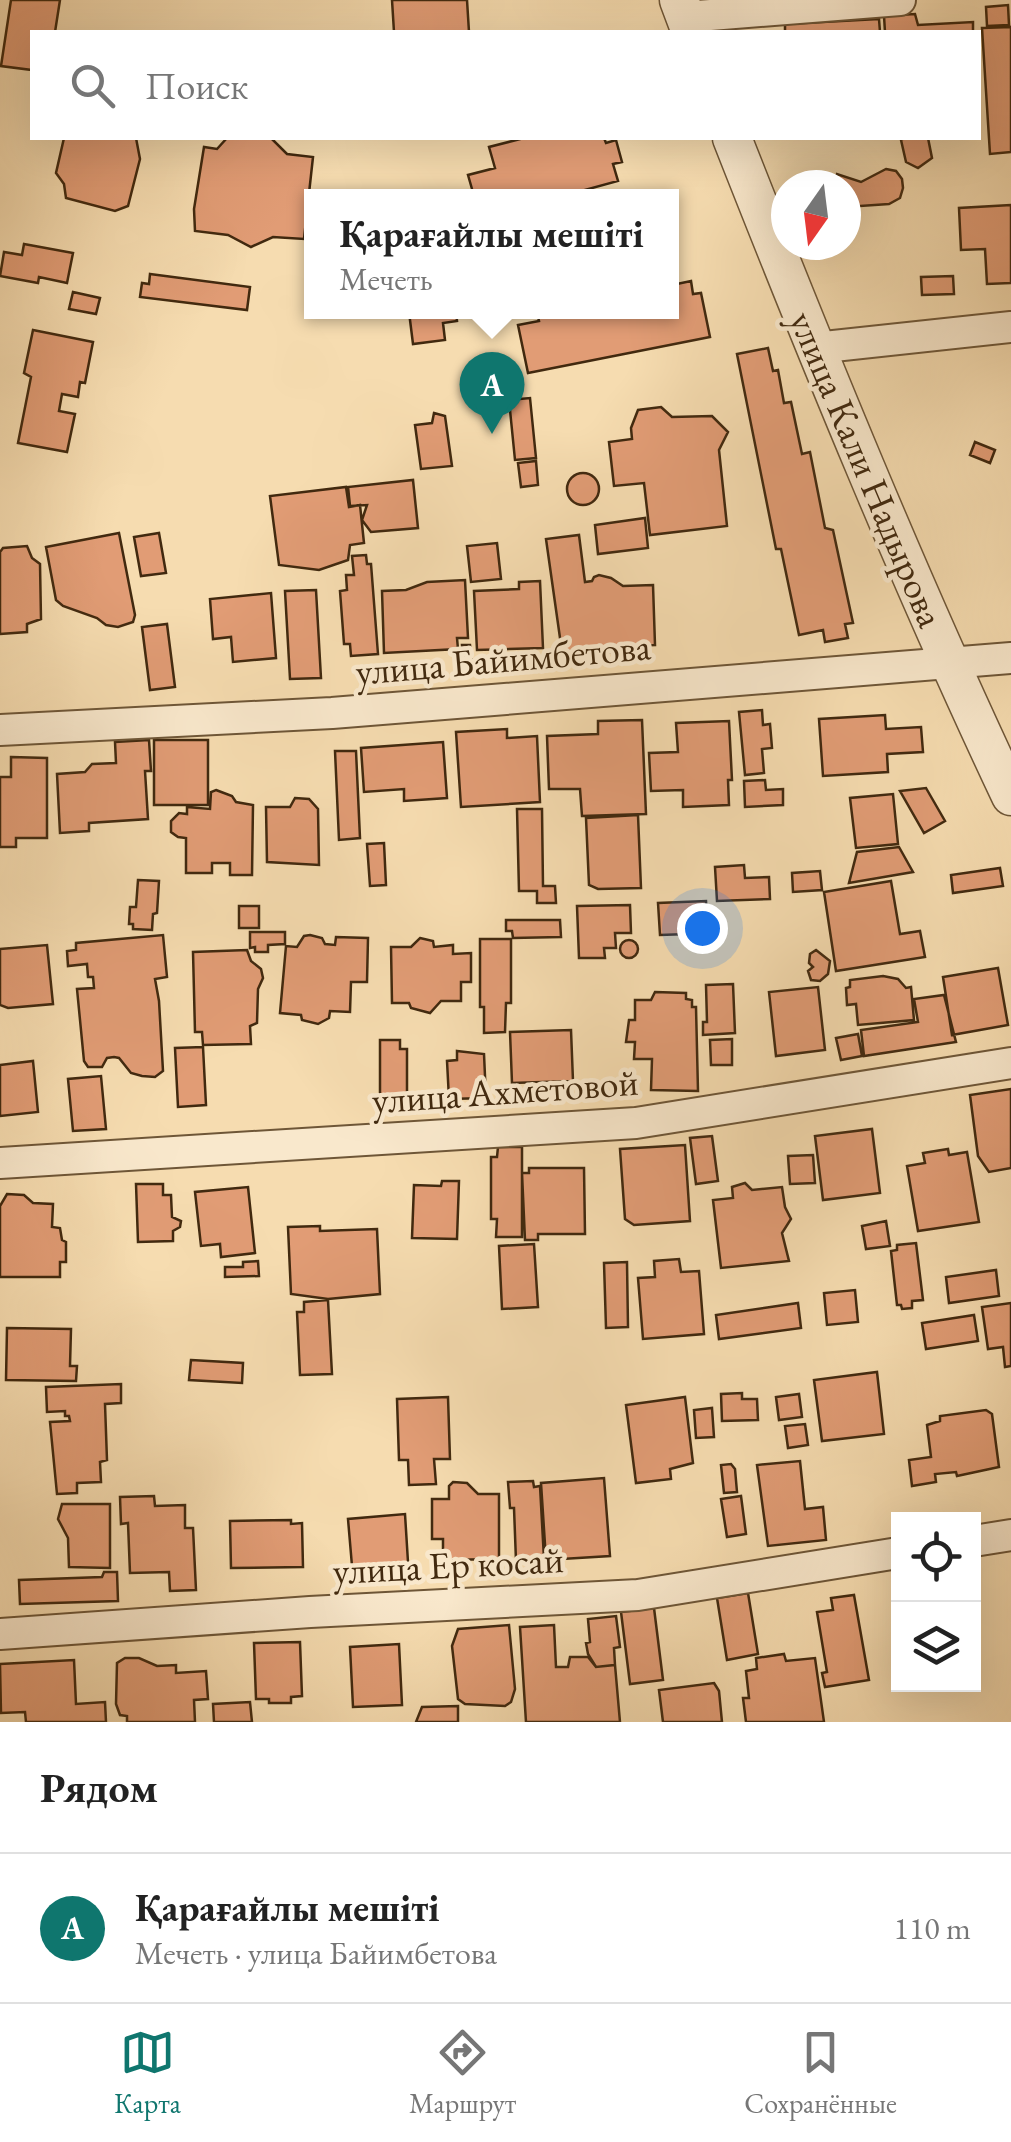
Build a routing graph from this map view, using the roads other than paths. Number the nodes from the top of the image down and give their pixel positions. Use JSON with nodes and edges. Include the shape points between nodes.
{"nodes":[{"id":1,"x":900,"y":0,"type":"edge"},
{"id":2,"x":685,"y":16,"type":"edge"},
{"id":3,"x":733,"y":140,"type":"edge"},
{"id":4,"x":1011,"y":328,"type":"edge"},
{"id":5,"x":815,"y":348,"type":"junction"},
{"id":6,"x":1011,"y":658,"type":"edge"},
{"id":7,"x":948,"y":664,"type":"junction"},
{"id":8,"x":0,"y":730,"type":"edge"},
{"id":9,"x":1011,"y":796,"type":"edge"},
{"id":10,"x":1011,"y":1063,"type":"edge"},
{"id":11,"x":0,"y":1163,"type":"edge"},
{"id":12,"x":1011,"y":1536,"type":"edge"},
{"id":13,"x":981,"y":1541,"type":"edge"},
{"id":14,"x":891,"y":1555,"type":"edge"},
{"id":15,"x":0,"y":1634,"type":"edge"}],
"edges":[{"from":1,"to":2,"type":"street"},
{"from":3,"to":5,"type":"street","name":"улица Кали Надырова"},
{"from":4,"to":5,"type":"street"},
{"from":5,"to":7,"type":"street","name":"улица Кали Надырова"},
{"from":6,"to":7,"type":"street","name":"улица Байимбетова"},
{"from":7,"to":8,"type":"street","name":"улица Байимбетова","via":[[332,713]]},
{"from":7,"to":9,"type":"street","name":"улица Кали Надырова"},
{"from":10,"to":11,"type":"street","name":"улица Ахметовой","via":[[636,1123]]},
{"from":12,"to":13,"type":"street"},
{"from":14,"to":15,"type":"street","name":"улица Ер косай","via":[[638,1595]]}]}
